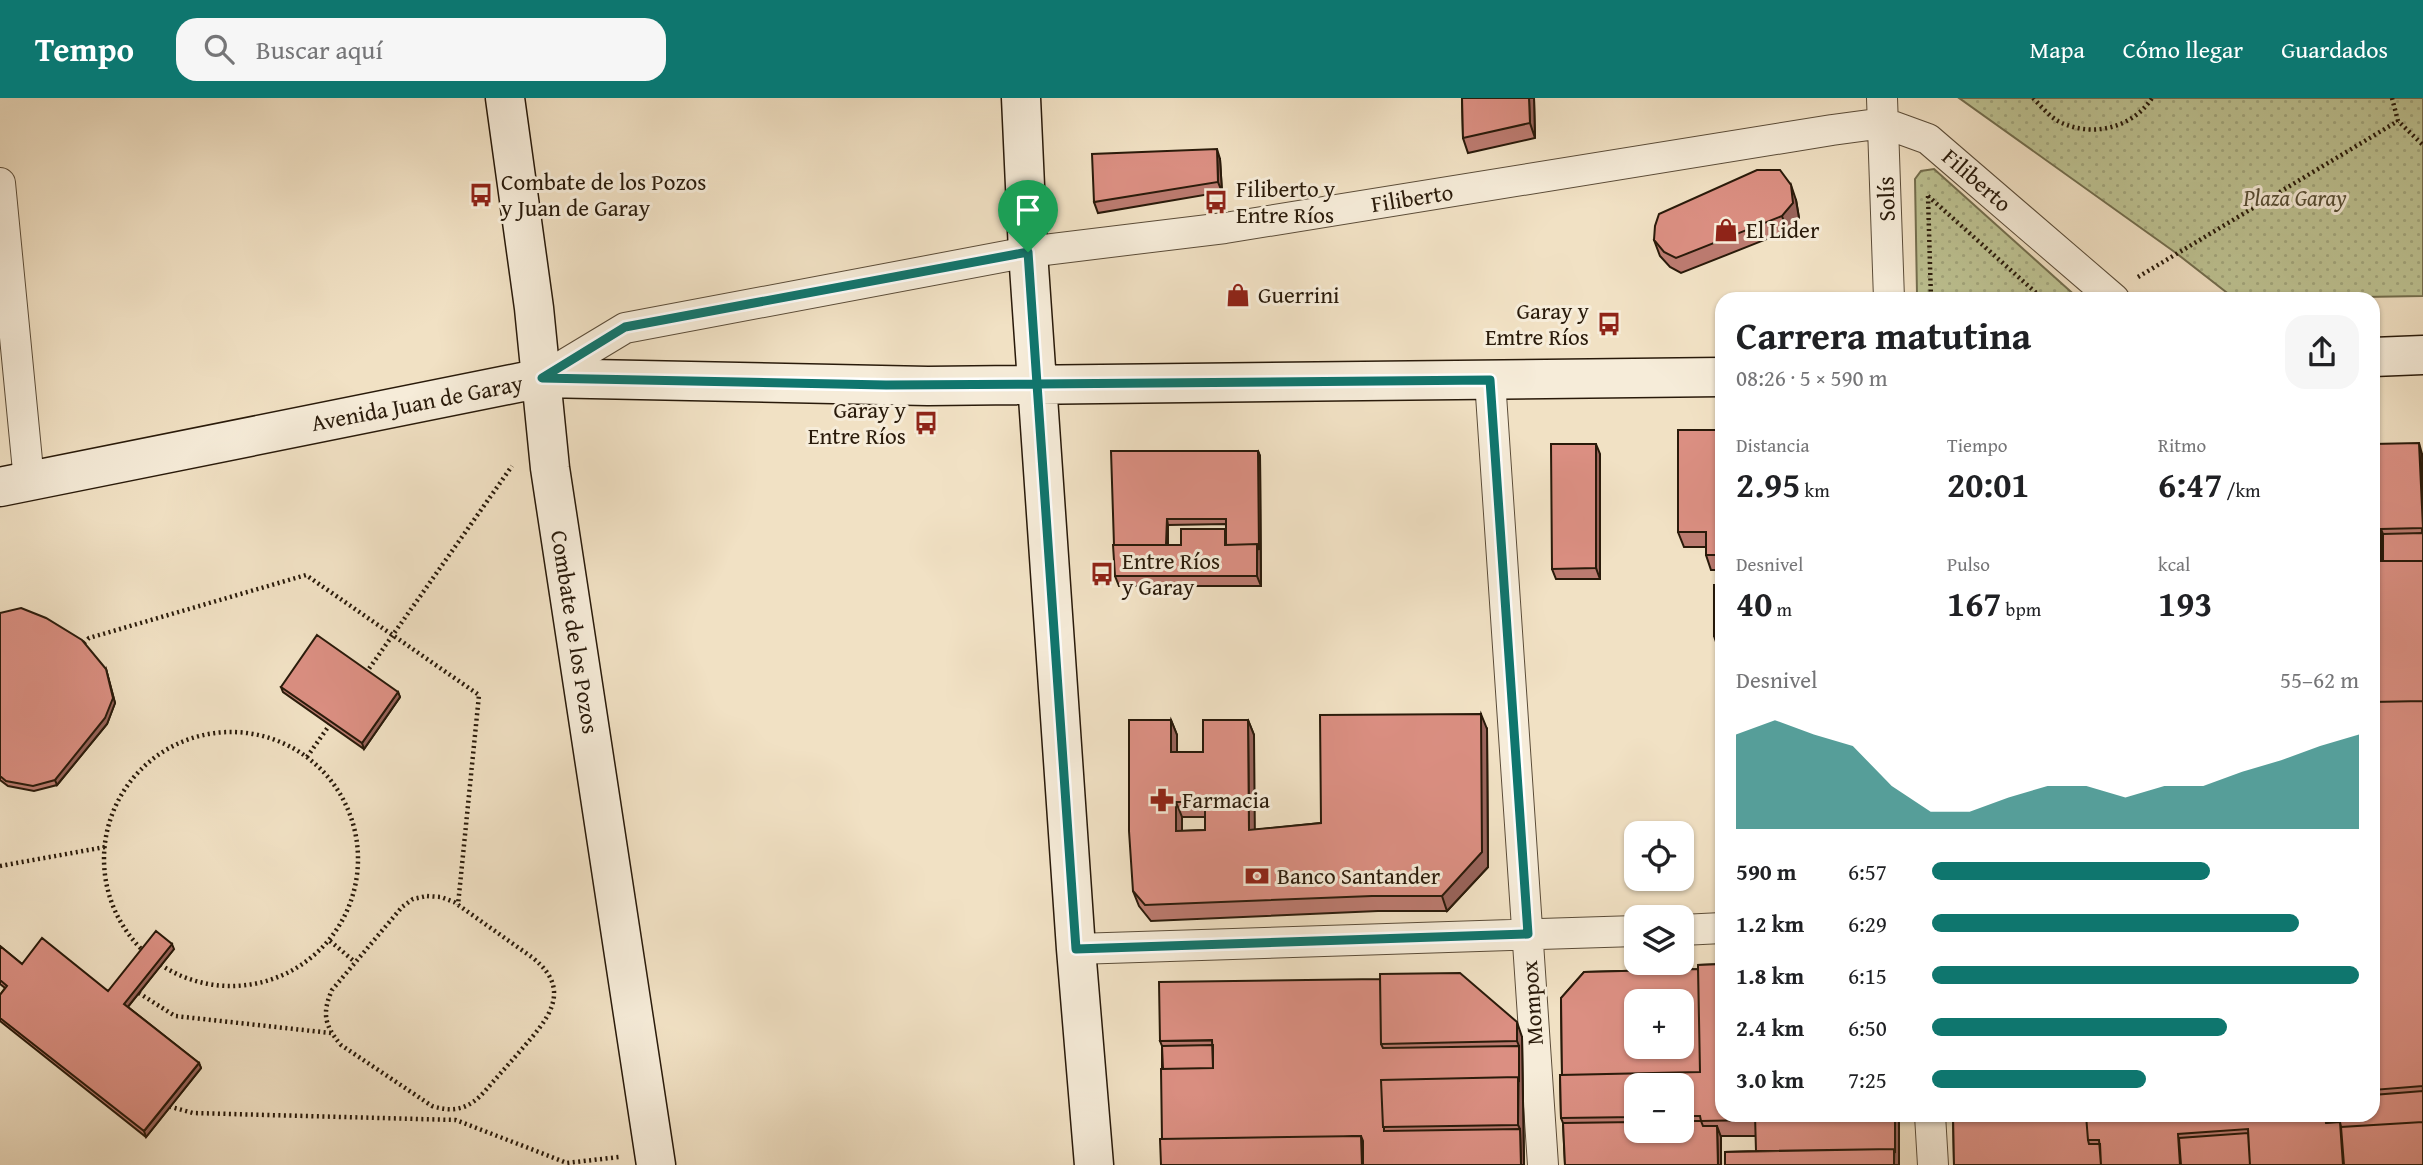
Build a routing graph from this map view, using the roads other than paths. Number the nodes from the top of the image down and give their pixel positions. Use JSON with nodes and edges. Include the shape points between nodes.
{"nodes":[{"id":1,"x":505,"y":98,"type":"edge"},
{"id":2,"x":1021,"y":98,"type":"edge"},
{"id":3,"x":1883,"y":111,"type":"edge"},
{"id":4,"x":0,"y":183,"type":"edge"},
{"id":5,"x":1028,"y":252,"type":"junction"},
{"id":6,"x":1889,"y":292,"type":"edge"},
{"id":7,"x":2105,"y":292,"type":"edge"},
{"id":8,"x":2423,"y":355,"type":"edge"},
{"id":9,"x":2380,"y":356,"type":"edge"},
{"id":10,"x":1715,"y":377,"type":"edge"},
{"id":11,"x":542,"y":378,"type":"junction"},
{"id":12,"x":1490,"y":380,"type":"junction"},
{"id":13,"x":1037,"y":384,"type":"junction"},
{"id":14,"x":15,"y":484,"type":"edge"},
{"id":15,"x":1715,"y":928,"type":"edge"},
{"id":16,"x":1694,"y":929,"type":"edge"},
{"id":17,"x":1624,"y":931,"type":"edge"},
{"id":18,"x":1528,"y":934,"type":"junction"},
{"id":19,"x":1076,"y":949,"type":"junction"},
{"id":20,"x":1930,"y":1122,"type":"edge"},
{"id":21,"x":655,"y":1158,"type":"edge"},
{"id":22,"x":1094,"y":1165,"type":"edge"},
{"id":23,"x":1543,"y":1165,"type":"edge"},
{"id":24,"x":1933,"y":1165,"type":"edge"}],
"edges":[{"from":1,"to":11,"type":"main road","name":"Combate de los Pozos"},
{"from":2,"to":5,"type":"main road"},
{"from":3,"to":5,"type":"street","name":"Filiberto","via":[[1819,132],[1225,228]]},
{"from":3,"to":6,"type":"street","name":"Solís"},
{"from":3,"to":7,"type":"street","name":"Filiberto","via":[[1928,139]]},
{"from":4,"to":14,"type":"street"},
{"from":5,"to":11,"type":"street","name":"Filiberto","via":[[625,327]]},
{"from":5,"to":13,"type":"main road"},
{"from":8,"to":9,"type":"main road"},
{"from":10,"to":12,"type":"main road","name":"Avenida Juan de Garay"},
{"from":11,"to":13,"type":"main road","name":"Avenida Juan de Garay","via":[[897,386]]},
{"from":11,"to":14,"type":"main road","name":"Avenida Juan de Garay"},
{"from":11,"to":21,"type":"main road","name":"Combate de los Pozos","via":[[550,468]]},
{"from":12,"to":13,"type":"main road","name":"Avenida Juan de Garay"},
{"from":12,"to":18,"type":"street","name":"Mompox"},
{"from":13,"to":19,"type":"main road"},
{"from":15,"to":16,"type":"street"},
{"from":17,"to":18,"type":"street"},
{"from":18,"to":19,"type":"street"},
{"from":18,"to":23,"type":"street","name":"Mompox"},
{"from":19,"to":22,"type":"main road"},
{"from":20,"to":24,"type":"street"}]}
